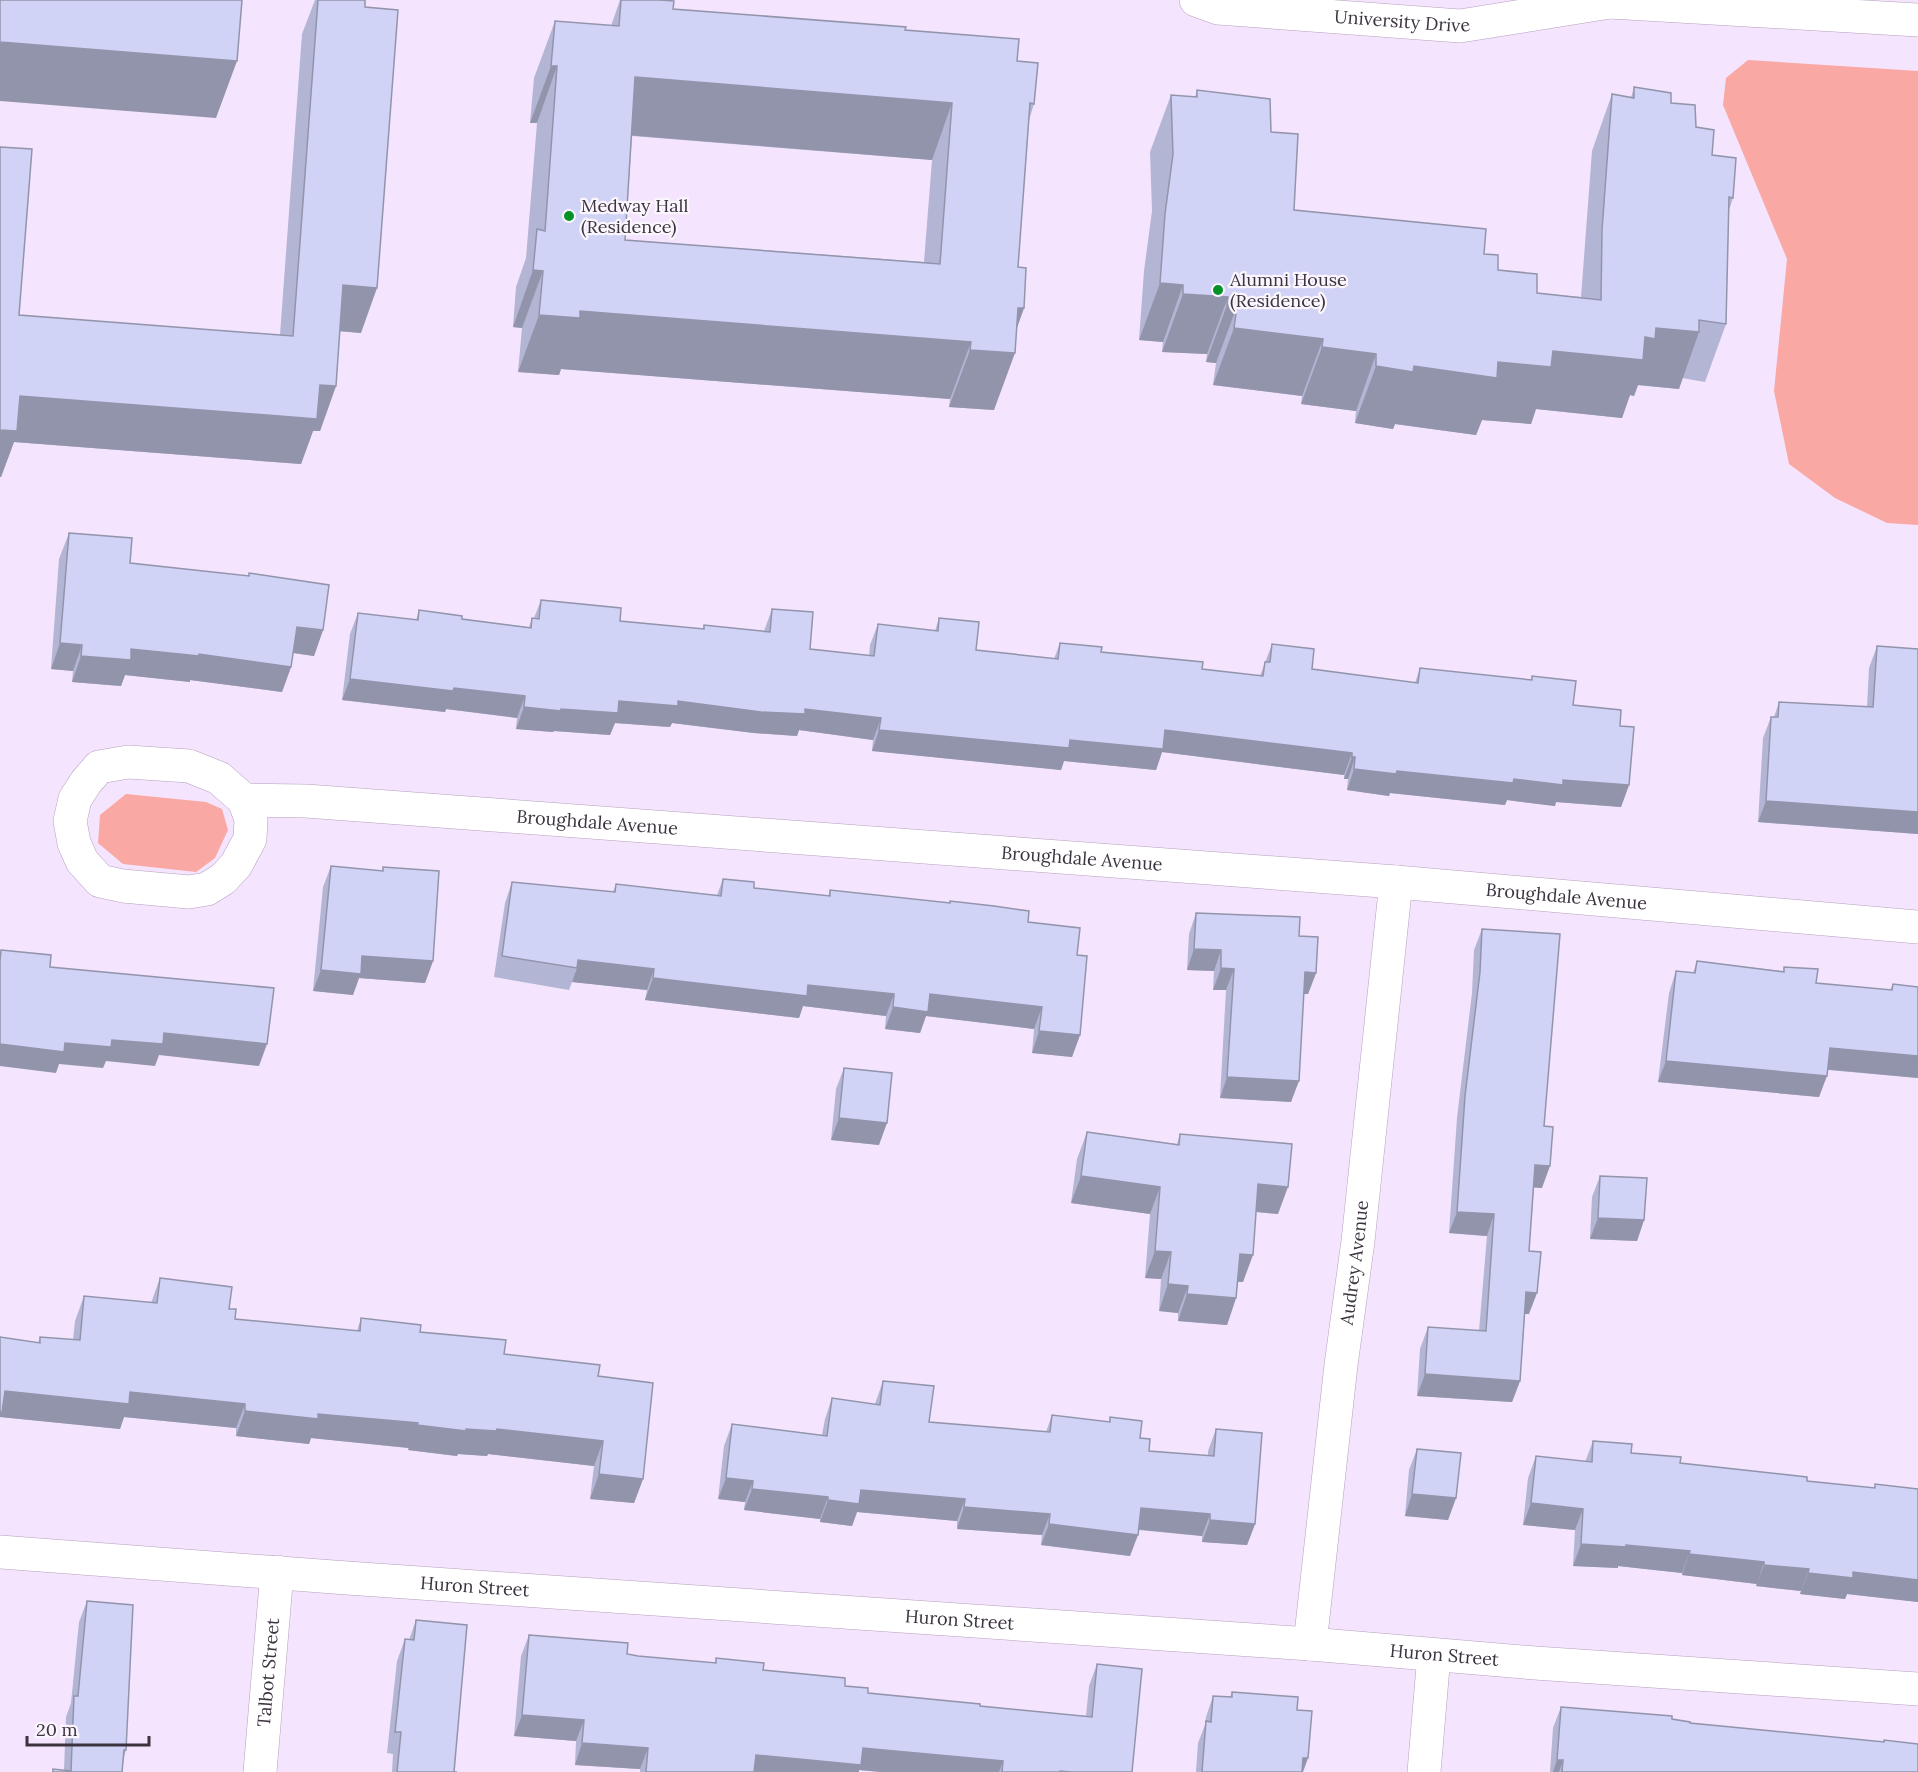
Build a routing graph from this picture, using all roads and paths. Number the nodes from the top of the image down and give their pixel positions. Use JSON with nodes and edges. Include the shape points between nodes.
{"nodes":[{"id":1,"x":1196,"y":0,"type":"edge"},
{"id":2,"x":1605,"y":1,"type":"edge"},
{"id":3,"x":1918,"y":20,"type":"edge"},
{"id":4,"x":244,"y":800,"type":"junction"},
{"id":5,"x":1396,"y":882,"type":"junction"},
{"id":6,"x":1918,"y":927,"type":"edge"},
{"id":7,"x":0,"y":1552,"type":"edge"},
{"id":8,"x":277,"y":1572,"type":"junction"},
{"id":9,"x":1310,"y":1644,"type":"junction"},
{"id":10,"x":1434,"y":1655,"type":"junction"},
{"id":11,"x":1918,"y":1689,"type":"edge"},
{"id":12,"x":260,"y":1772,"type":"edge"},
{"id":13,"x":1424,"y":1772,"type":"edge"}],
"edges":[{"from":1,"to":2,"type":"street","name":"University Drive","via":[[1218,8],[1460,26]]},
{"from":2,"to":3,"type":"street","name":"University Drive"},
{"from":4,"to":4,"type":"street","via":[[219,778],[189,766],[128,762],[99,767],[75,799],[70,821],[74,843],[82,861],[100,881],[189,892],[207,889],[236,865],[250,839],[250,819]]},
{"from":4,"to":5,"type":"street","name":"Broughdale Avenue"},
{"from":5,"to":6,"type":"street","name":"Broughdale Avenue"},
{"from":5,"to":9,"type":"street","name":"Audrey Avenue"},
{"from":7,"to":8,"type":"street","name":"Huron Street"},
{"from":8,"to":9,"type":"street","name":"Huron Street"},
{"from":8,"to":12,"type":"street","name":"Talbot Street"},
{"from":9,"to":10,"type":"street","name":"Huron Street"},
{"from":10,"to":11,"type":"street","name":"Huron Street"},
{"from":10,"to":13,"type":"street"}]}
